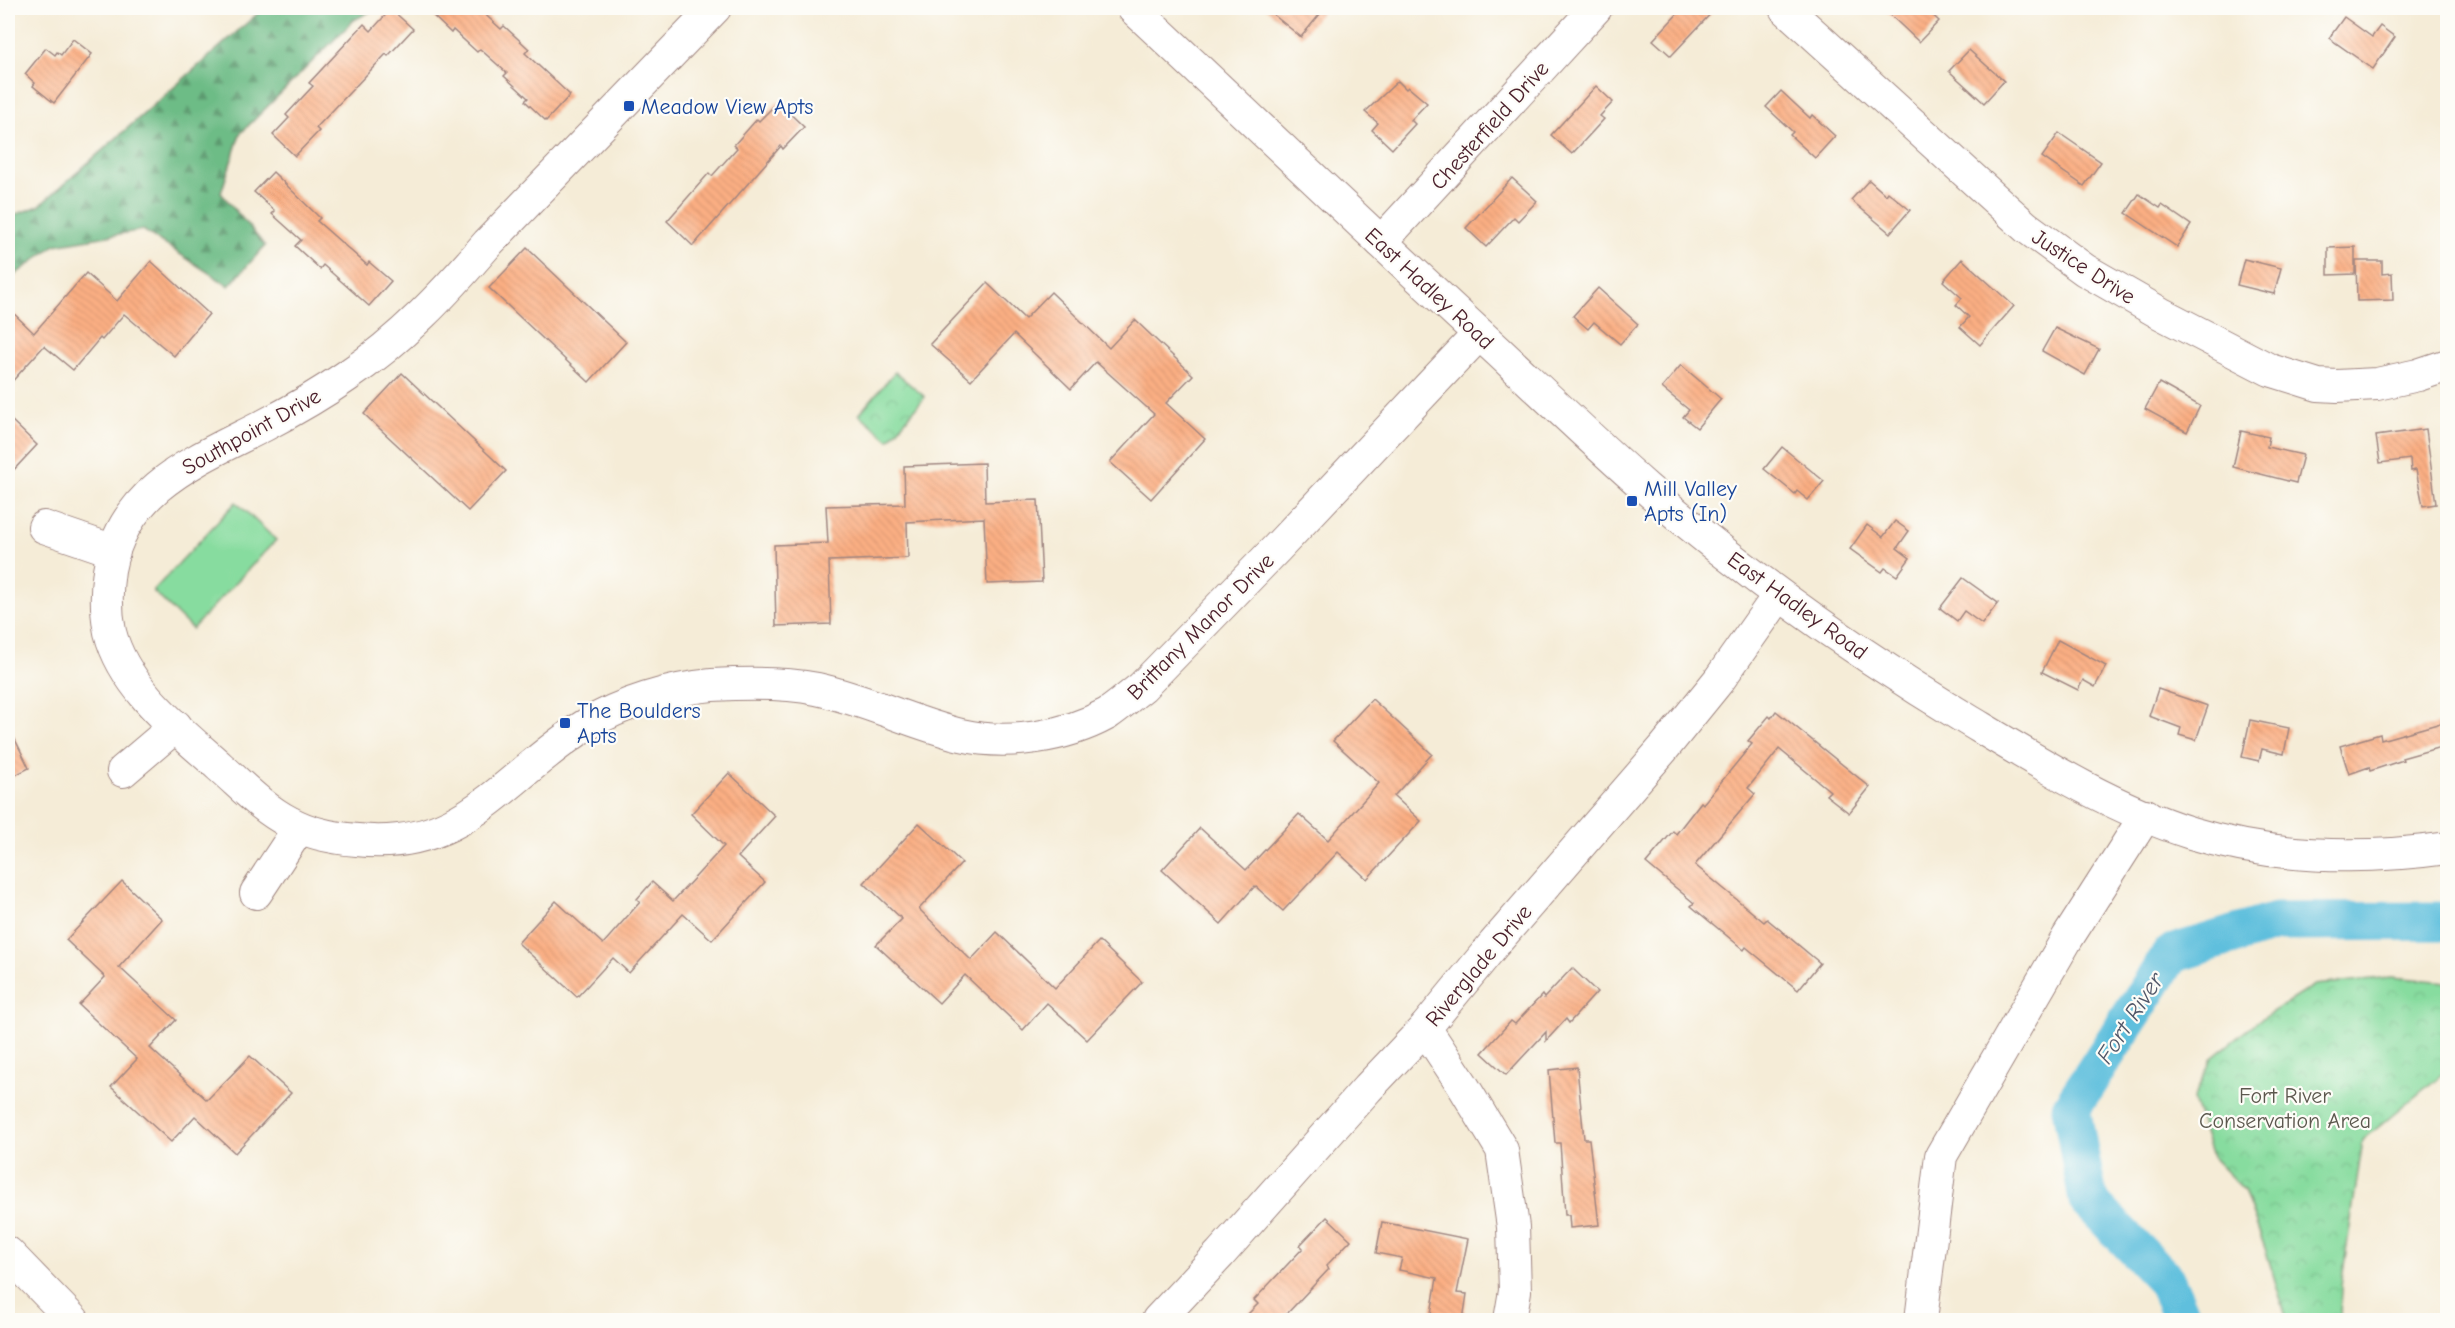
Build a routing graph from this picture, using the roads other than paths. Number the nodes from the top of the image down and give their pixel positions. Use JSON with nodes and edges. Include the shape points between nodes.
{"nodes":[{"id":1,"x":715,"y":8,"type":"edge"},
{"id":2,"x":1132,"y":8,"type":"edge"},
{"id":3,"x":1596,"y":8,"type":"edge"},
{"id":4,"x":1785,"y":8,"type":"edge"},
{"id":5,"x":1381,"y":242,"type":"junction"},
{"id":6,"x":1479,"y":334,"type":"junction"},
{"id":7,"x":2448,"y":365,"type":"edge"},
{"id":8,"x":44,"y":528,"type":"dead end"},
{"id":9,"x":114,"y":551,"type":"junction"},
{"id":10,"x":1779,"y":595,"type":"junction"},
{"id":11,"x":176,"y":726,"type":"junction"},
{"id":12,"x":123,"y":771,"type":"dead end"},
{"id":13,"x":2146,"y":816,"type":"junction"},
{"id":14,"x":299,"y":828,"type":"junction"},
{"id":15,"x":382,"y":842,"type":"joint"},
{"id":16,"x":2448,"y":848,"type":"edge"},
{"id":17,"x":256,"y":893,"type":"dead end"},
{"id":18,"x":1425,"y":1028,"type":"junction"},
{"id":19,"x":8,"y":1253,"type":"edge"},
{"id":20,"x":73,"y":1320,"type":"edge"},
{"id":21,"x":1158,"y":1320,"type":"edge"},
{"id":22,"x":1510,"y":1320,"type":"edge"},
{"id":23,"x":1920,"y":1320,"type":"edge"}],
"edges":[{"from":1,"to":9,"type":"street","name":"Southpoint Drive","via":[[404,331],[323,392],[167,479],[132,515]]},
{"from":2,"to":5,"type":"street","name":"East Hadley Road"},
{"from":3,"to":5,"type":"street","name":"Chesterfield Drive"},
{"from":4,"to":7,"type":"street","name":"Justice Drive","via":[[2026,227],[2085,270],[2160,313],[2270,370],[2318,385],[2377,384]]},
{"from":5,"to":6,"type":"street","name":"East Hadley Road"},
{"from":6,"to":10,"type":"street","name":"East Hadley Road","via":[[1647,489]]},
{"from":6,"to":15,"type":"street","name":"Brittany Manor Drive","via":[[1142,687],[1096,719],[1039,736],[974,738],[804,687],[749,684],[693,688],[626,707],[591,722],[494,798],[446,827],[415,838]]},
{"from":8,"to":9,"type":"street"},
{"from":9,"to":11,"type":"street","name":"Southpoint Drive","via":[[106,594],[114,644],[139,687]]},
{"from":10,"to":13,"type":"street","name":"East Hadley Road","via":[[1965,718],[2084,786]]},
{"from":10,"to":18,"type":"street","name":"Riverglade Drive","via":[[1669,742]]},
{"from":11,"to":12,"type":"street"},
{"from":11,"to":14,"type":"street","name":"Southpoint Drive","via":[[262,805]]},
{"from":13,"to":16,"type":"street","name":"East Hadley Road","via":[[2217,839],[2299,852],[2368,855]]},
{"from":13,"to":23,"type":"street","via":[[2068,938],[1941,1156]]},
{"from":14,"to":15,"type":"street","name":"Southpoint Drive","via":[[332,837]]},
{"from":14,"to":17,"type":"street"},
{"from":18,"to":21,"type":"street","name":"Riverglade Drive"},
{"from":18,"to":22,"type":"street","via":[[1502,1150],[1513,1227],[1515,1291]]},
{"from":19,"to":20,"type":"street"}]}
